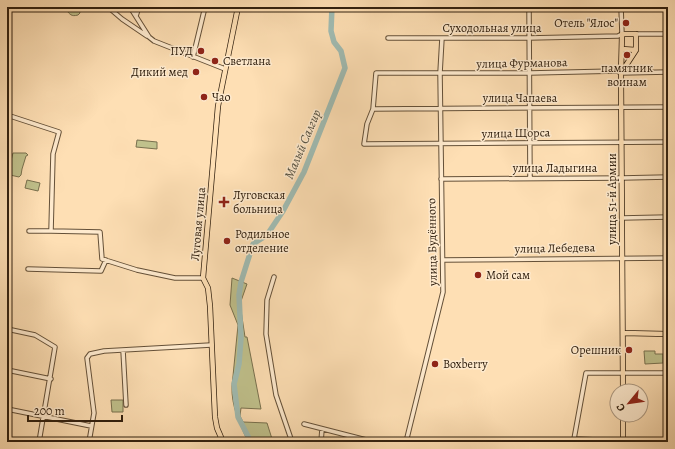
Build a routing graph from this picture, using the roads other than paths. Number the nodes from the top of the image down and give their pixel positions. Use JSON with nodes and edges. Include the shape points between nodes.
{"nodes":[{"id":1,"x":108,"y":7,"type":"edge"},
{"id":2,"x":130,"y":7,"type":"edge"},
{"id":3,"x":139,"y":7,"type":"edge"},
{"id":4,"x":205,"y":7,"type":"edge"},
{"id":5,"x":238,"y":7,"type":"edge"},
{"id":6,"x":529,"y":7,"type":"edge"},
{"id":7,"x":621,"y":7,"type":"edge"},
{"id":8,"x":136,"y":16,"type":"junction"},
{"id":9,"x":622,"y":34,"type":"junction"},
{"id":10,"x":636,"y":34,"type":"junction"},
{"id":11,"x":668,"y":34,"type":"edge"},
{"id":12,"x":149,"y":37,"type":"junction"},
{"id":13,"x":388,"y":38,"type":"dead end"},
{"id":14,"x":442,"y":38,"type":"junction"},
{"id":15,"x":529,"y":38,"type":"junction"},
{"id":16,"x":622,"y":49,"type":"junction"},
{"id":17,"x":636,"y":50,"type":"junction"},
{"id":18,"x":193,"y":57,"type":"junction"},
{"id":19,"x":225,"y":69,"type":"junction"},
{"id":20,"x":668,"y":72,"type":"edge"},
{"id":21,"x":440,"y":73,"type":"junction"},
{"id":22,"x":530,"y":73,"type":"junction"},
{"id":23,"x":621,"y":73,"type":"junction"},
{"id":24,"x":622,"y":107,"type":"junction"},
{"id":25,"x":441,"y":108,"type":"junction"},
{"id":26,"x":530,"y":108,"type":"junction"},
{"id":27,"x":668,"y":108,"type":"edge"},
{"id":28,"x":373,"y":109,"type":"junction"},
{"id":29,"x":7,"y":115,"type":"edge"},
{"id":30,"x":622,"y":142,"type":"junction"},
{"id":31,"x":668,"y":142,"type":"edge"},
{"id":32,"x":530,"y":143,"type":"junction"},
{"id":33,"x":441,"y":144,"type":"junction"},
{"id":34,"x":668,"y":177,"type":"edge"},
{"id":35,"x":530,"y":178,"type":"junction"},
{"id":36,"x":622,"y":178,"type":"junction"},
{"id":37,"x":442,"y":179,"type":"junction"},
{"id":38,"x":668,"y":217,"type":"edge"},
{"id":39,"x":622,"y":218,"type":"junction"},
{"id":40,"x":29,"y":231,"type":"dead end"},
{"id":41,"x":51,"y":231,"type":"junction"},
{"id":42,"x":622,"y":257,"type":"junction"},
{"id":43,"x":668,"y":258,"type":"edge"},
{"id":44,"x":106,"y":260,"type":"junction"},
{"id":45,"x":443,"y":260,"type":"junction"},
{"id":46,"x":28,"y":269,"type":"dead end"},
{"id":47,"x":274,"y":277,"type":"dead end"},
{"id":48,"x":204,"y":278,"type":"junction"},
{"id":49,"x":7,"y":329,"type":"edge"},
{"id":50,"x":623,"y":333,"type":"junction"},
{"id":51,"x":668,"y":334,"type":"edge"},
{"id":52,"x":211,"y":345,"type":"junction"},
{"id":53,"x":123,"y":350,"type":"junction"},
{"id":54,"x":7,"y":370,"type":"edge"},
{"id":55,"x":623,"y":372,"type":"junction"},
{"id":56,"x":668,"y":373,"type":"edge"},
{"id":57,"x":51,"y":379,"type":"junction"},
{"id":58,"x":623,"y":383,"type":"edge"},
{"id":59,"x":126,"y":405,"type":"dead end"},
{"id":60,"x":7,"y":409,"type":"edge"},
{"id":61,"x":44,"y":417,"type":"junction"},
{"id":62,"x":623,"y":423,"type":"edge"},
{"id":63,"x":304,"y":424,"type":"dead end"},
{"id":64,"x":91,"y":426,"type":"junction"},
{"id":65,"x":322,"y":429,"type":"junction"},
{"id":66,"x":364,"y":441,"type":"edge"},
{"id":67,"x":573,"y":441,"type":"edge"},
{"id":68,"x":668,"y":441,"type":"edge"},
{"id":69,"x":39,"y":442,"type":"edge"},
{"id":70,"x":89,"y":442,"type":"edge"},
{"id":71,"x":223,"y":442,"type":"edge"},
{"id":72,"x":292,"y":442,"type":"edge"},
{"id":73,"x":321,"y":442,"type":"edge"},
{"id":74,"x":374,"y":442,"type":"edge"},
{"id":75,"x":406,"y":442,"type":"edge"},
{"id":76,"x":623,"y":442,"type":"edge"}],
"edges":[{"from":1,"to":12,"type":"street"},
{"from":2,"to":8,"type":"street"},
{"from":3,"to":8,"type":"street"},
{"from":4,"to":18,"type":"street"},
{"from":5,"to":19,"type":"main road","name":"Луговая улица"},
{"from":6,"to":15,"type":"street"},
{"from":7,"to":9,"type":"street","name":"улица 51-й Армии"},
{"from":8,"to":12,"type":"street"},
{"from":9,"to":10,"type":"main road","name":"Суходольная улица"},
{"from":9,"to":15,"type":"street","name":"Суходольная улица"},
{"from":9,"to":16,"type":"main road","name":"улица 51-й Армии"},
{"from":10,"to":11,"type":"street","name":"Суходольная улица"},
{"from":10,"to":17,"type":"main road"},
{"from":12,"to":18,"type":"street"},
{"from":13,"to":14,"type":"street","name":"Суходольная улица"},
{"from":14,"to":15,"type":"street","name":"Суходольная улица"},
{"from":14,"to":21,"type":"street","name":"улица Будённого"},
{"from":15,"to":22,"type":"street"},
{"from":16,"to":17,"type":"main road"},
{"from":16,"to":23,"type":"main road","name":"улица 51-й Армии"},
{"from":17,"to":23,"type":"main road"},
{"from":18,"to":19,"type":"street"},
{"from":19,"to":48,"type":"main road","name":"Луговая улица","via":[[218,106]]},
{"from":20,"to":23,"type":"street","name":"улица Фурманова"},
{"from":21,"to":22,"type":"street","name":"улица Фурманова"},
{"from":21,"to":25,"type":"street","name":"улица Будённого"},
{"from":21,"to":28,"type":"street","name":"улица Фурманова","via":[[376,73]]},
{"from":22,"to":23,"type":"street","name":"улица Фурманова"},
{"from":22,"to":26,"type":"street"},
{"from":23,"to":24,"type":"main road","name":"улица 51-й Армии"},
{"from":24,"to":26,"type":"street","name":"улица Чапаева"},
{"from":24,"to":27,"type":"street","name":"улица Чапаева"},
{"from":24,"to":30,"type":"main road","name":"улица 51-й Армии"},
{"from":25,"to":26,"type":"street","name":"улица Чапаева"},
{"from":25,"to":28,"type":"street","name":"улица Чапаева"},
{"from":25,"to":33,"type":"street","name":"улица Будённого"},
{"from":26,"to":32,"type":"street"},
{"from":28,"to":33,"type":"street","name":"улица Щорса","via":[[367,124],[364,144]]},
{"from":29,"to":41,"type":"street","via":[[59,132],[53,154]]},
{"from":30,"to":31,"type":"street","name":"улица Щорса"},
{"from":30,"to":32,"type":"street","name":"улица Щорса"},
{"from":30,"to":36,"type":"main road","name":"улица 51-й Армии"},
{"from":32,"to":33,"type":"street","name":"улица Щорса"},
{"from":32,"to":35,"type":"street"},
{"from":33,"to":37,"type":"street","name":"улица Будённого"},
{"from":34,"to":36,"type":"street","name":"улица Ладыгина"},
{"from":35,"to":36,"type":"street","name":"улица Ладыгина"},
{"from":35,"to":37,"type":"street","name":"улица Ладыгина"},
{"from":36,"to":39,"type":"main road","name":"улица 51-й Армии"},
{"from":37,"to":45,"type":"street","name":"улица Будённого"},
{"from":38,"to":39,"type":"street"},
{"from":39,"to":42,"type":"main road","name":"улица 51-й Армии"},
{"from":40,"to":41,"type":"street"},
{"from":41,"to":44,"type":"street","via":[[100,232],[101,257]]},
{"from":42,"to":43,"type":"street","name":"улица Лебедева"},
{"from":42,"to":45,"type":"street","name":"улица Лебедева"},
{"from":42,"to":50,"type":"main road","name":"улица 51-й Армии"},
{"from":44,"to":46,"type":"street","via":[[100,271]]},
{"from":44,"to":48,"type":"street","via":[[175,278]]},
{"from":45,"to":75,"type":"street","name":"улица Будённого","via":[[443,292]]},
{"from":47,"to":72,"type":"street","via":[[267,300],[266,334],[276,395]]},
{"from":48,"to":52,"type":"main road","name":"Луговая улица","via":[[208,288]]},
{"from":49,"to":57,"type":"street","via":[[35,335],[55,347]]},
{"from":50,"to":51,"type":"main road"},
{"from":50,"to":55,"type":"main road","name":"улица 51-й Армии"},
{"from":52,"to":53,"type":"street"},
{"from":52,"to":71,"type":"main road","name":"Луговая улица","via":[[215,417]]},
{"from":53,"to":59,"type":"street"},
{"from":53,"to":64,"type":"street","via":[[100,351],[87,358],[94,413]]},
{"from":54,"to":57,"type":"street"},
{"from":55,"to":56,"type":"street"},
{"from":55,"to":58,"type":"main road","name":"улица 51-й Армии"},
{"from":55,"to":67,"type":"street","via":[[586,373]]},
{"from":57,"to":61,"type":"street"},
{"from":60,"to":61,"type":"street"},
{"from":61,"to":64,"type":"street"},
{"from":61,"to":69,"type":"street"},
{"from":62,"to":76,"type":"main road"},
{"from":63,"to":65,"type":"street"},
{"from":64,"to":70,"type":"street"},
{"from":65,"to":66,"type":"street"},
{"from":65,"to":73,"type":"street"},
{"from":66,"to":74,"type":"street"},
{"from":67,"to":76,"type":"street"},
{"from":68,"to":76,"type":"street"}]}
